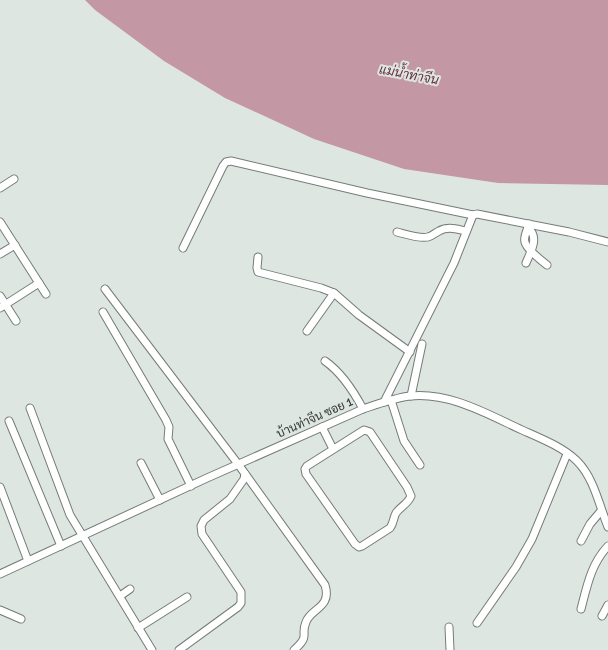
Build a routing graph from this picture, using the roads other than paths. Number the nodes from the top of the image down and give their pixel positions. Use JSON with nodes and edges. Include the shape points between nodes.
{"nodes":[{"id":1,"x":14,"y":179,"type":"dead end"},
{"id":2,"x":0,"y":188,"type":"edge"},
{"id":3,"x":473,"y":215,"type":"junction"},
{"id":4,"x":0,"y":222,"type":"edge"},
{"id":5,"x":529,"y":226,"type":"junction"},
{"id":6,"x":466,"y":231,"type":"junction"},
{"id":7,"x":397,"y":232,"type":"dead end"},
{"id":8,"x":608,"y":242,"type":"edge"},
{"id":9,"x":15,"y":244,"type":"junction"},
{"id":10,"x":183,"y":248,"type":"dead end"},
{"id":11,"x":531,"y":250,"type":"junction"},
{"id":12,"x":0,"y":254,"type":"edge"},
{"id":13,"x":258,"y":257,"type":"dead end"},
{"id":14,"x":526,"y":263,"type":"dead end"},
{"id":15,"x":547,"y":265,"type":"dead end"},
{"id":16,"x":39,"y":283,"type":"junction"},
{"id":17,"x":105,"y":289,"type":"dead end"},
{"id":18,"x":334,"y":293,"type":"junction"},
{"id":19,"x":46,"y":294,"type":"dead end"},
{"id":20,"x":0,"y":296,"type":"edge"},
{"id":21,"x":3,"y":306,"type":"edge"},
{"id":22,"x":103,"y":312,"type":"dead end"},
{"id":23,"x":16,"y":321,"type":"dead end"},
{"id":24,"x":307,"y":331,"type":"dead end"},
{"id":25,"x":422,"y":344,"type":"dead end"},
{"id":26,"x":410,"y":352,"type":"junction"},
{"id":27,"x":325,"y":361,"type":"dead end"},
{"id":28,"x":410,"y":396,"type":"junction"},
{"id":29,"x":387,"y":401,"type":"junction"},
{"id":30,"x":30,"y":408,"type":"dead end"},
{"id":31,"x":363,"y":409,"type":"junction"},
{"id":32,"x":9,"y":421,"type":"dead end"},
{"id":33,"x":322,"y":427,"type":"junction"},
{"id":34,"x":333,"y":449,"type":"junction"},
{"id":35,"x":567,"y":454,"type":"junction"},
{"id":36,"x":141,"y":463,"type":"dead end"},
{"id":37,"x":238,"y":464,"type":"junction"},
{"id":38,"x":420,"y":465,"type":"dead end"},
{"id":39,"x":245,"y":474,"type":"junction"},
{"id":40,"x":191,"y":486,"type":"junction"},
{"id":41,"x":0,"y":487,"type":"edge"},
{"id":42,"x":160,"y":500,"type":"junction"},
{"id":43,"x":602,"y":511,"type":"junction"},
{"id":44,"x":608,"y":527,"type":"edge"},
{"id":45,"x":82,"y":536,"type":"junction"},
{"id":46,"x":581,"y":541,"type":"dead end"},
{"id":47,"x":61,"y":546,"type":"junction"},
{"id":48,"x":608,"y":546,"type":"edge"},
{"id":49,"x":28,"y":561,"type":"junction"},
{"id":50,"x":0,"y":574,"type":"edge"},
{"id":51,"x":130,"y":589,"type":"dead end"},
{"id":52,"x":120,"y":596,"type":"junction"},
{"id":53,"x":187,"y":597,"type":"dead end"},
{"id":54,"x":608,"y":605,"type":"edge"},
{"id":55,"x":581,"y":609,"type":"dead end"},
{"id":56,"x":0,"y":610,"type":"edge"},
{"id":57,"x":602,"y":616,"type":"dead end"},
{"id":58,"x":21,"y":619,"type":"dead end"},
{"id":59,"x":477,"y":623,"type":"dead end"},
{"id":60,"x":449,"y":627,"type":"dead end"},
{"id":61,"x":138,"y":628,"type":"junction"},
{"id":62,"x":152,"y":650,"type":"edge"},
{"id":63,"x":178,"y":650,"type":"edge"},
{"id":64,"x":294,"y":650,"type":"edge"},
{"id":65,"x":450,"y":650,"type":"edge"}],
"edges":[{"from":1,"to":2,"type":"street"},
{"from":3,"to":5,"type":"street"},
{"from":3,"to":6,"type":"street"},
{"from":3,"to":10,"type":"street","via":[[367,194],[230,161],[223,166]]},
{"from":4,"to":9,"type":"street"},
{"from":5,"to":8,"type":"street","via":[[569,232]]},
{"from":5,"to":11,"type":"street","via":[[533,237]]},
{"from":6,"to":7,"type":"street","via":[[447,228],[424,237]]},
{"from":6,"to":26,"type":"street","via":[[454,263]]},
{"from":9,"to":12,"type":"street"},
{"from":9,"to":16,"type":"street"},
{"from":11,"to":14,"type":"street"},
{"from":11,"to":15,"type":"street"},
{"from":13,"to":18,"type":"street","via":[[257,268],[260,273]]},
{"from":16,"to":19,"type":"street"},
{"from":16,"to":21,"type":"street"},
{"from":17,"to":37,"type":"street"},
{"from":18,"to":24,"type":"street"},
{"from":18,"to":26,"type":"street","via":[[359,315]]},
{"from":20,"to":21,"type":"street"},
{"from":21,"to":23,"type":"street"},
{"from":22,"to":40,"type":"street","via":[[166,420],[168,439]]},
{"from":25,"to":28,"type":"street"},
{"from":26,"to":29,"type":"street"},
{"from":27,"to":31,"type":"street","via":[[348,383]]},
{"from":28,"to":29,"type":"street","name":"บ้านท่าจีน ซอย 1"},
{"from":28,"to":35,"type":"street","name":"บ้านท่าจีน ซอย 1","via":[[441,398],[469,405],[544,440]]},
{"from":29,"to":31,"type":"street","name":"บ้านท่าจีน ซอย 1"},
{"from":29,"to":38,"type":"street","via":[[404,441]]},
{"from":30,"to":45,"type":"street","via":[[70,514]]},
{"from":31,"to":33,"type":"street","name":"บ้านท่าจีน ซอย 1"},
{"from":32,"to":47,"type":"street"},
{"from":33,"to":34,"type":"street"},
{"from":33,"to":37,"type":"street","name":"บ้านท่าจีน ซอย 1"},
{"from":34,"to":34,"type":"street","via":[[361,431],[370,432],[411,496],[397,512],[392,526],[361,547],[355,544],[305,471],[305,466]]},
{"from":35,"to":43,"type":"street","name":"บ้านท่าจีน ซอย 1","via":[[577,461],[587,474]]},
{"from":35,"to":59,"type":"street","via":[[532,540]]},
{"from":36,"to":42,"type":"street"},
{"from":37,"to":39,"type":"street"},
{"from":37,"to":40,"type":"street","name":"บ้านท่าจีน ซอย 1"},
{"from":39,"to":63,"type":"street","via":[[230,500],[204,520],[201,526],[202,534],[241,592],[241,603]]},
{"from":39,"to":64,"type":"street","via":[[327,590],[321,607],[306,622],[302,644]]},
{"from":40,"to":42,"type":"street","name":"บ้านท่าจีน ซอย 1"},
{"from":41,"to":49,"type":"street"},
{"from":42,"to":45,"type":"street","name":"บ้านท่าจีน ซอย 1"},
{"from":43,"to":44,"type":"street","name":"บ้านท่าจีน ซอย 1"},
{"from":43,"to":46,"type":"street","via":[[590,524]]},
{"from":45,"to":47,"type":"street","name":"บ้านท่าจีน ซอย 1"},
{"from":45,"to":52,"type":"street"},
{"from":47,"to":49,"type":"street","name":"บ้านท่าจีน ซอย 1"},
{"from":48,"to":55,"type":"street","via":[[597,560],[587,584]]},
{"from":49,"to":50,"type":"street","name":"บ้านท่าจีน ซอย 1"},
{"from":51,"to":52,"type":"street"},
{"from":52,"to":61,"type":"street"},
{"from":53,"to":61,"type":"street"},
{"from":54,"to":57,"type":"street"},
{"from":56,"to":58,"type":"street"},
{"from":60,"to":65,"type":"street"},
{"from":61,"to":62,"type":"street"}]}
